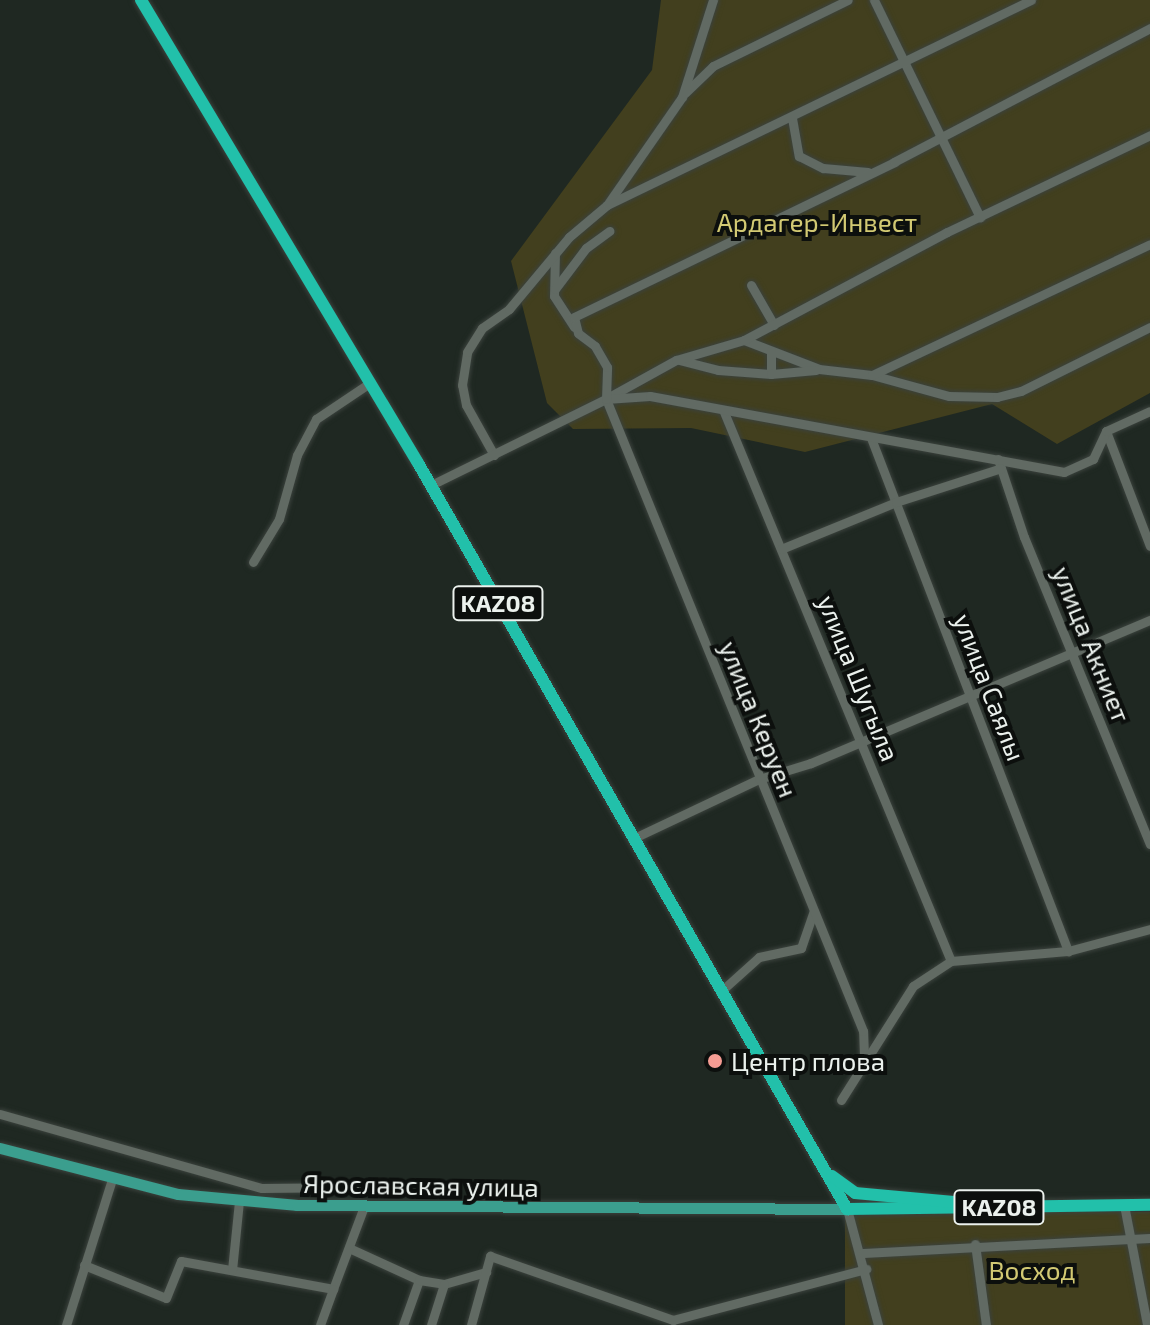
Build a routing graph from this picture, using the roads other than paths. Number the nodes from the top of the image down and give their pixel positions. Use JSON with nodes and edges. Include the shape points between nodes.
{"nodes":[{"id":1,"x":141,"y":0,"type":"edge"},
{"id":2,"x":713,"y":0,"type":"edge"},
{"id":3,"x":848,"y":0,"type":"edge"},
{"id":4,"x":874,"y":0,"type":"edge"},
{"id":5,"x":1031,"y":0,"type":"edge"},
{"id":6,"x":1150,"y":28,"type":"edge"},
{"id":7,"x":903,"y":64,"type":"junction"},
{"id":8,"x":683,"y":95,"type":"junction"},
{"id":9,"x":792,"y":118,"type":"junction"},
{"id":10,"x":1150,"y":135,"type":"edge"},
{"id":11,"x":938,"y":136,"type":"junction"},
{"id":12,"x":871,"y":172,"type":"junction"},
{"id":13,"x":607,"y":205,"type":"junction"},
{"id":14,"x":980,"y":217,"type":"junction"},
{"id":15,"x":609,"y":231,"type":"dead end"},
{"id":16,"x":1150,"y":244,"type":"edge"},
{"id":17,"x":556,"y":250,"type":"junction"},
{"id":18,"x":751,"y":285,"type":"dead end"},
{"id":19,"x":555,"y":289,"type":"junction"},
{"id":20,"x":774,"y":325,"type":"junction"},
{"id":21,"x":1150,"y":327,"type":"edge"},
{"id":22,"x":575,"y":328,"type":"junction"},
{"id":23,"x":744,"y":340,"type":"junction"},
{"id":24,"x":771,"y":351,"type":"junction"},
{"id":25,"x":676,"y":360,"type":"junction"},
{"id":26,"x":819,"y":369,"type":"junction"},
{"id":27,"x":771,"y":374,"type":"junction"},
{"id":28,"x":872,"y":375,"type":"junction"},
{"id":29,"x":371,"y":382,"type":"junction"},
{"id":30,"x":606,"y":399,"type":"junction"},
{"id":31,"x":1150,"y":411,"type":"edge"},
{"id":32,"x":724,"y":412,"type":"junction"},
{"id":33,"x":1106,"y":431,"type":"junction"},
{"id":34,"x":871,"y":438,"type":"junction"},
{"id":35,"x":494,"y":455,"type":"junction"},
{"id":36,"x":1000,"y":463,"type":"junction"},
{"id":37,"x":431,"y":485,"type":"junction"},
{"id":38,"x":896,"y":502,"type":"junction"},
{"id":39,"x":1150,"y":546,"type":"edge"},
{"id":40,"x":781,"y":549,"type":"junction"},
{"id":41,"x":253,"y":562,"type":"dead end"},
{"id":42,"x":1150,"y":620,"type":"edge"},
{"id":43,"x":1073,"y":654,"type":"junction"},
{"id":44,"x":970,"y":697,"type":"junction"},
{"id":45,"x":861,"y":742,"type":"junction"},
{"id":46,"x":759,"y":779,"type":"junction"},
{"id":47,"x":632,"y":839,"type":"junction"},
{"id":48,"x":1150,"y":844,"type":"edge"},
{"id":49,"x":814,"y":911,"type":"junction"},
{"id":50,"x":1150,"y":929,"type":"edge"},
{"id":51,"x":1068,"y":951,"type":"junction"},
{"id":52,"x":951,"y":961,"type":"junction"},
{"id":53,"x":720,"y":992,"type":"junction"},
{"id":54,"x":864,"y":1056,"type":"junction"},
{"id":55,"x":841,"y":1100,"type":"dead end"},
{"id":56,"x":0,"y":1114,"type":"edge"},
{"id":57,"x":0,"y":1148,"type":"edge"},
{"id":58,"x":819,"y":1164,"type":"junction"},
{"id":59,"x":112,"y":1179,"type":"junction"},
{"id":60,"x":354,"y":1187,"type":"dead end"},
{"id":61,"x":239,"y":1201,"type":"junction"},
{"id":62,"x":1124,"y":1205,"type":"junction"},
{"id":63,"x":1150,"y":1205,"type":"edge"},
{"id":64,"x":985,"y":1207,"type":"junction"},
{"id":65,"x":363,"y":1209,"type":"junction"},
{"id":66,"x":847,"y":1209,"type":"junction"},
{"id":67,"x":1131,"y":1238,"type":"junction"},
{"id":68,"x":1150,"y":1238,"type":"edge"},
{"id":69,"x":975,"y":1244,"type":"junction"},
{"id":70,"x":349,"y":1248,"type":"junction"},
{"id":71,"x":863,"y":1253,"type":"junction"},
{"id":72,"x":84,"y":1265,"type":"junction"},
{"id":73,"x":866,"y":1269,"type":"junction"},
{"id":74,"x":232,"y":1270,"type":"junction"},
{"id":75,"x":486,"y":1272,"type":"junction"},
{"id":76,"x":419,"y":1280,"type":"junction"},
{"id":77,"x":444,"y":1284,"type":"junction"},
{"id":78,"x":333,"y":1289,"type":"junction"},
{"id":79,"x":66,"y":1325,"type":"edge"},
{"id":80,"x":320,"y":1325,"type":"edge"},
{"id":81,"x":403,"y":1325,"type":"edge"},
{"id":82,"x":431,"y":1325,"type":"edge"},
{"id":83,"x":471,"y":1325,"type":"edge"},
{"id":84,"x":878,"y":1325,"type":"edge"},
{"id":85,"x":986,"y":1325,"type":"edge"},
{"id":86,"x":1147,"y":1325,"type":"edge"}],
"edges":[{"from":1,"to":29,"type":"highway","number":"KAZ08"},
{"from":2,"to":8,"type":"street"},
{"from":3,"to":8,"type":"street","via":[[713,66]]},
{"from":4,"to":7,"type":"street"},
{"from":5,"to":7,"type":"street"},
{"from":6,"to":11,"type":"street"},
{"from":7,"to":9,"type":"street"},
{"from":7,"to":11,"type":"street"},
{"from":8,"to":13,"type":"street"},
{"from":9,"to":12,"type":"street","via":[[797,151],[804,159],[823,168]]},
{"from":9,"to":13,"type":"street"},
{"from":10,"to":14,"type":"street"},
{"from":11,"to":12,"type":"street"},
{"from":11,"to":14,"type":"street"},
{"from":12,"to":22,"type":"street","via":[[578,313]]},
{"from":13,"to":17,"type":"street"},
{"from":14,"to":20,"type":"street"},
{"from":15,"to":19,"type":"street","via":[[586,248]]},
{"from":16,"to":28,"type":"street"},
{"from":17,"to":19,"type":"street","via":[[551,273]]},
{"from":17,"to":35,"type":"street","via":[[509,309],[482,328],[467,352],[462,385],[466,405]]},
{"from":18,"to":20,"type":"street"},
{"from":19,"to":22,"type":"street","name":"улица Керуен","via":[[557,304]]},
{"from":20,"to":23,"type":"street"},
{"from":21,"to":28,"type":"street","via":[[1021,391],[997,397],[949,396]]},
{"from":22,"to":30,"type":"street","name":"улица Керуен","via":[[602,354],[609,376]]},
{"from":23,"to":24,"type":"street"},
{"from":23,"to":25,"type":"street"},
{"from":24,"to":26,"type":"street"},
{"from":24,"to":27,"type":"street"},
{"from":25,"to":27,"type":"street"},
{"from":25,"to":30,"type":"street"},
{"from":26,"to":27,"type":"street"},
{"from":26,"to":28,"type":"street"},
{"from":29,"to":37,"type":"highway","number":"KAZ08"},
{"from":29,"to":41,"type":"street","via":[[316,419],[297,455],[279,519]]},
{"from":30,"to":32,"type":"street","via":[[650,396]]},
{"from":30,"to":35,"type":"street"},
{"from":30,"to":46,"type":"street","name":"улица Керуен"},
{"from":31,"to":33,"type":"street"},
{"from":32,"to":34,"type":"street"},
{"from":32,"to":40,"type":"street","name":"улица Шугыла"},
{"from":33,"to":36,"type":"street","via":[[1093,459],[1064,472]]},
{"from":33,"to":39,"type":"street"},
{"from":34,"to":36,"type":"street"},
{"from":34,"to":38,"type":"street","name":"улица Саялы"},
{"from":35,"to":37,"type":"street"},
{"from":36,"to":38,"type":"street"},
{"from":36,"to":43,"type":"street","name":"улица Акниет"},
{"from":37,"to":47,"type":"highway","number":"KAZ08"},
{"from":38,"to":40,"type":"street"},
{"from":38,"to":44,"type":"street","name":"улица Саялы"},
{"from":40,"to":45,"type":"street","name":"улица Шугыла"},
{"from":42,"to":43,"type":"street"},
{"from":43,"to":44,"type":"street"},
{"from":43,"to":48,"type":"street","name":"улица Акниет"},
{"from":44,"to":45,"type":"street"},
{"from":44,"to":51,"type":"street","name":"улица Саялы"},
{"from":45,"to":46,"type":"street"},
{"from":45,"to":52,"type":"street","name":"улица Шугыла"},
{"from":46,"to":47,"type":"street"},
{"from":46,"to":49,"type":"street","name":"улица Керуен"},
{"from":47,"to":53,"type":"highway","number":"KAZ08"},
{"from":49,"to":53,"type":"street","via":[[801,948],[759,957]]},
{"from":49,"to":54,"type":"street","name":"улица Керуен","via":[[863,1031]]},
{"from":50,"to":51,"type":"street"},
{"from":51,"to":52,"type":"street"},
{"from":52,"to":54,"type":"street","via":[[913,986]]},
{"from":53,"to":58,"type":"highway","number":"KAZ08"},
{"from":54,"to":55,"type":"street"},
{"from":56,"to":60,"type":"street","via":[[262,1188]]},
{"from":57,"to":59,"type":"main road","name":"Ярославская улица"},
{"from":58,"to":64,"type":"highway","via":[[855,1193],[956,1198]]},
{"from":58,"to":66,"type":"highway","number":"KAZ08"},
{"from":59,"to":61,"type":"main road","name":"Ярославская улица"},
{"from":59,"to":72,"type":"street"},
{"from":61,"to":65,"type":"main road","name":"Ярославская улица"},
{"from":61,"to":74,"type":"street"},
{"from":62,"to":63,"type":"highway","number":"KAZ08"},
{"from":62,"to":64,"type":"highway","number":"KAZ08"},
{"from":62,"to":67,"type":"street"},
{"from":64,"to":66,"type":"highway","number":"KAZ08"},
{"from":65,"to":66,"type":"main road","name":"Ярославская улица"},
{"from":65,"to":70,"type":"street"},
{"from":66,"to":71,"type":"street"},
{"from":67,"to":68,"type":"street"},
{"from":67,"to":69,"type":"street"},
{"from":67,"to":86,"type":"street"},
{"from":69,"to":71,"type":"street"},
{"from":69,"to":85,"type":"street"},
{"from":70,"to":76,"type":"street"},
{"from":70,"to":78,"type":"street"},
{"from":71,"to":73,"type":"street"},
{"from":72,"to":74,"type":"street","via":[[166,1298],[181,1261]]},
{"from":72,"to":79,"type":"street"},
{"from":73,"to":75,"type":"street","via":[[673,1320],[490,1256]]},
{"from":73,"to":84,"type":"street"},
{"from":74,"to":78,"type":"street"},
{"from":75,"to":77,"type":"street"},
{"from":75,"to":83,"type":"street"},
{"from":76,"to":77,"type":"street"},
{"from":76,"to":81,"type":"street"},
{"from":77,"to":82,"type":"street"},
{"from":78,"to":80,"type":"street"}]}
